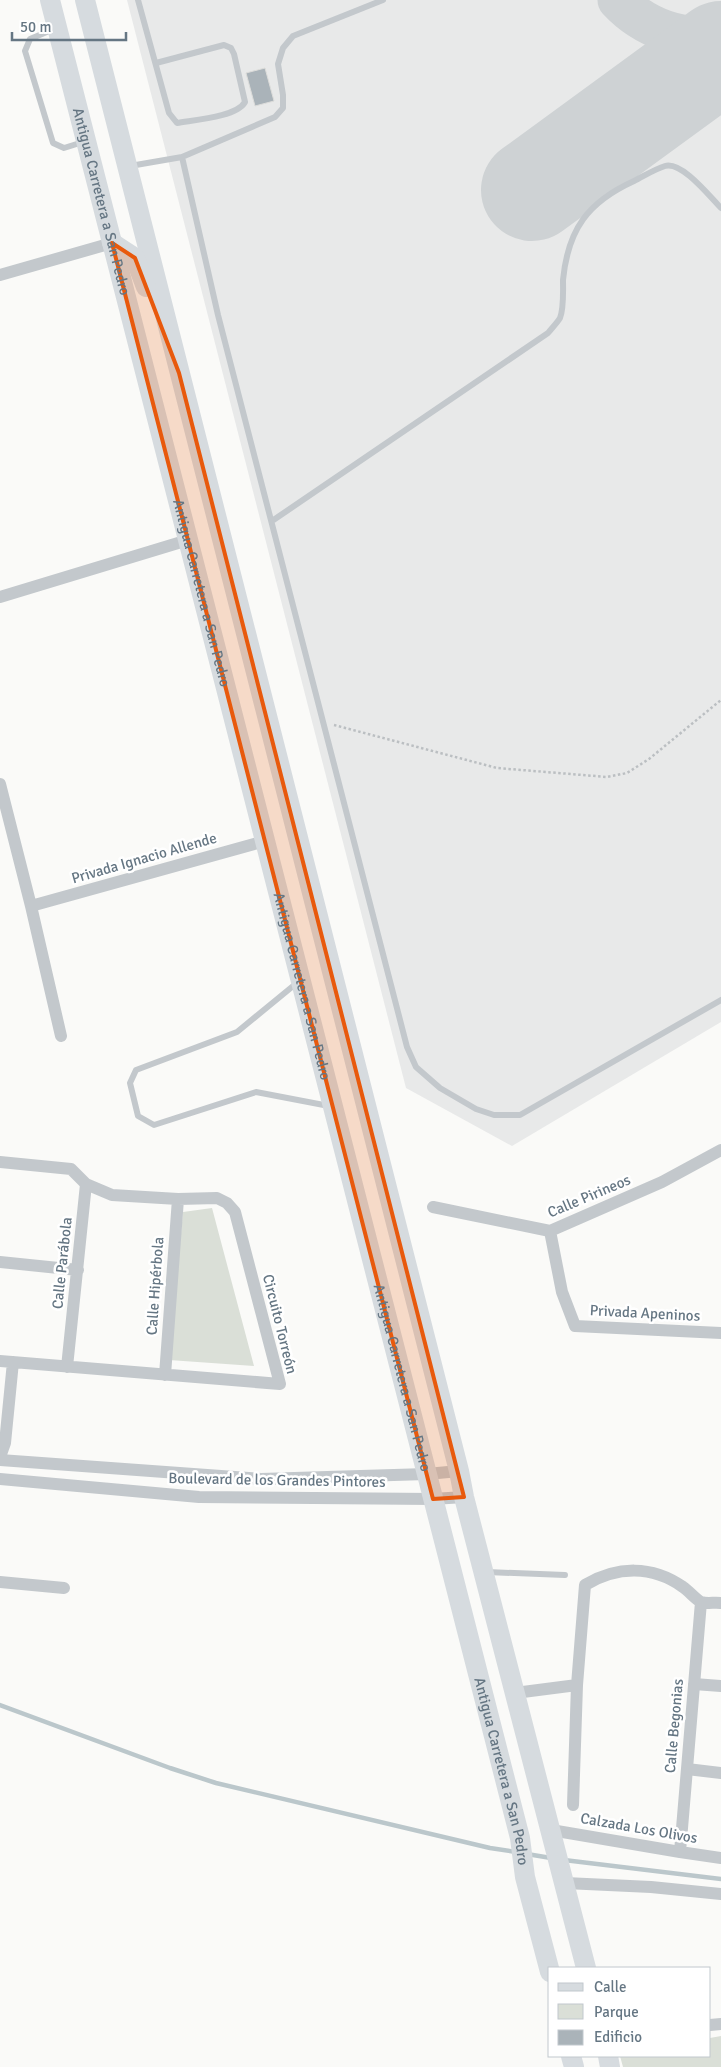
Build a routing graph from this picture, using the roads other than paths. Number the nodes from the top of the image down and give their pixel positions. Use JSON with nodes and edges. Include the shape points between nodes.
{"nodes":[{"id":1,"x":50,"y":0,"type":"edge"},
{"id":2,"x":85,"y":0,"type":"edge"},
{"id":3,"x":138,"y":0,"type":"edge"},
{"id":4,"x":383,"y":0,"type":"edge"},
{"id":5,"x":58,"y":28,"type":"junction"},
{"id":6,"x":156,"y":63,"type":"junction"},
{"id":7,"x":88,"y":141,"type":"junction"},
{"id":8,"x":182,"y":157,"type":"junction"},
{"id":9,"x":127,"y":166,"type":"junction"},
{"id":10,"x":721,"y":208,"type":"edge"},
{"id":11,"x":112,"y":243,"type":"junction"},
{"id":12,"x":0,"y":276,"type":"edge"},
{"id":13,"x":179,"y":373,"type":"junction"},
{"id":14,"x":272,"y":521,"type":"junction"},
{"id":15,"x":188,"y":540,"type":"junction"},
{"id":16,"x":0,"y":597,"type":"edge"},
{"id":17,"x":0,"y":784,"type":"edge"},
{"id":18,"x":265,"y":841,"type":"junction"},
{"id":19,"x":31,"y":906,"type":"junction"},
{"id":20,"x":300,"y":979,"type":"junction"},
{"id":21,"x":721,"y":1000,"type":"edge"},
{"id":22,"x":61,"y":1036,"type":"dead end"},
{"id":23,"x":333,"y":1107,"type":"junction"},
{"id":24,"x":721,"y":1150,"type":"edge"},
{"id":25,"x":0,"y":1162,"type":"edge"},
{"id":26,"x":86,"y":1184,"type":"junction"},
{"id":27,"x":178,"y":1199,"type":"junction"},
{"id":28,"x":433,"y":1207,"type":"dead end"},
{"id":29,"x":550,"y":1231,"type":"junction"},
{"id":30,"x":0,"y":1262,"type":"edge"},
{"id":31,"x":78,"y":1270,"type":"junction"},
{"id":32,"x":721,"y":1333,"type":"edge"},
{"id":33,"x":6,"y":1361,"type":"edge"},
{"id":34,"x":67,"y":1367,"type":"junction"},
{"id":35,"x":166,"y":1376,"type":"junction"},
{"id":36,"x":0,"y":1459,"type":"edge"},
{"id":37,"x":459,"y":1471,"type":"junction"},
{"id":38,"x":426,"y":1474,"type":"junction"},
{"id":39,"x":0,"y":1479,"type":"edge"},
{"id":40,"x":464,"y":1497,"type":"junction"},
{"id":41,"x":433,"y":1500,"type":"junction"},
{"id":42,"x":484,"y":1572,"type":"junction"},
{"id":43,"x":565,"y":1575,"type":"dead end"},
{"id":44,"x":0,"y":1582,"type":"edge"},
{"id":45,"x":64,"y":1588,"type":"dead end"},
{"id":46,"x":701,"y":1602,"type":"junction"},
{"id":47,"x":721,"y":1603,"type":"edge"},
{"id":48,"x":576,"y":1684,"type":"junction"},
{"id":49,"x":694,"y":1684,"type":"junction"},
{"id":50,"x":721,"y":1686,"type":"edge"},
{"id":51,"x":515,"y":1693,"type":"junction"},
{"id":52,"x":687,"y":1769,"type":"junction"},
{"id":53,"x":721,"y":1772,"type":"edge"},
{"id":54,"x":573,"y":1805,"type":"dead end"},
{"id":55,"x":551,"y":1830,"type":"junction"},
{"id":56,"x":680,"y":1852,"type":"junction"},
{"id":57,"x":721,"y":1858,"type":"edge"},
{"id":58,"x":564,"y":1880,"type":"junction"},
{"id":59,"x":721,"y":1894,"type":"edge"},
{"id":60,"x":549,"y":1967,"type":"edge"},
{"id":61,"x":586,"y":1967,"type":"edge"}],
"edges":[{"from":1,"to":5,"type":"main road","name":"Antigua Carretera a San Pedro"},
{"from":2,"to":9,"type":"main road","name":"Antigua Carretera a San Pedro"},
{"from":3,"to":6,"type":"lane"},
{"from":4,"to":8,"type":"lane","via":[[293,36],[282,48],[278,64],[284,95],[282,108],[274,117]]},
{"from":5,"to":7,"type":"main road","name":"Antigua Carretera a San Pedro"},
{"from":5,"to":7,"type":"lane","via":[[30,39],[26,51],[53,143],[64,148]]},
{"from":6,"to":6,"type":"lane","via":[[168,113],[177,123],[234,111],[245,102],[231,48],[224,45]]},
{"from":7,"to":11,"type":"main road","name":"Antigua Carretera a San Pedro"},
{"from":8,"to":9,"type":"lane"},
{"from":8,"to":14,"type":"lane","via":[[218,315]]},
{"from":9,"to":13,"type":"main road","name":"Antigua Carretera a San Pedro"},
{"from":10,"to":14,"type":"lane","via":[[688,174],[667,165],[596,203],[579,223],[571,241],[560,317],[548,333]]},
{"from":11,"to":12,"type":"street"},
{"from":11,"to":13,"type":"main road","via":[[135,258]]},
{"from":11,"to":15,"type":"main road","name":"Antigua Carretera a San Pedro"},
{"from":13,"to":37,"type":"main road","name":"Antigua Carretera a San Pedro"},
{"from":14,"to":21,"type":"lane","via":[[407,1047],[416,1068],[440,1088],[476,1109],[494,1115],[520,1116]]},
{"from":15,"to":16,"type":"street"},
{"from":15,"to":18,"type":"main road","name":"Antigua Carretera a San Pedro"},
{"from":17,"to":19,"type":"street"},
{"from":18,"to":19,"type":"street","name":"Privada Ignacio Allende"},
{"from":18,"to":20,"type":"main road","name":"Antigua Carretera a San Pedro"},
{"from":19,"to":22,"type":"street"},
{"from":20,"to":23,"type":"main road","name":"Antigua Carretera a San Pedro"},
{"from":20,"to":23,"type":"lane","via":[[237,1032],[136,1070],[130,1082],[138,1116],[154,1125],[256,1092]]},
{"from":23,"to":38,"type":"main road","name":"Antigua Carretera a San Pedro"},
{"from":24,"to":29,"type":"street","name":"Calle Pirineos","via":[[662,1182]]},
{"from":25,"to":26,"type":"street","via":[[71,1169]]},
{"from":26,"to":27,"type":"street","name":"Circuito Torreón","via":[[112,1195]]},
{"from":26,"to":31,"type":"street","name":"Calle Parábola"},
{"from":27,"to":35,"type":"street","name":"Calle Hipérbola"},
{"from":27,"to":35,"type":"street","name":"Circuito Torreón","via":[[217,1198],[234,1212],[280,1384]]},
{"from":28,"to":29,"type":"street","name":"Calle Pirineos"},
{"from":29,"to":32,"type":"street","name":"Privada Apeninos","via":[[562,1292],[574,1326]]},
{"from":30,"to":31,"type":"street"},
{"from":31,"to":34,"type":"street","name":"Calle Parábola"},
{"from":33,"to":34,"type":"street","name":"Circuito Torreón"},
{"from":33,"to":36,"type":"street","via":[[5,1442]]},
{"from":34,"to":35,"type":"street","name":"Circuito Torreón"},
{"from":36,"to":38,"type":"street","name":"Boulevard de los Grandes Pintores","via":[[261,1479]]},
{"from":37,"to":38,"type":"street","name":"Boulevard de los Grandes Pintores"},
{"from":37,"to":40,"type":"main road","name":"Antigua Carretera a San Pedro"},
{"from":38,"to":41,"type":"main road","name":"Antigua Carretera a San Pedro"},
{"from":39,"to":41,"type":"street","name":"Boulevard de los Grandes Pintores","via":[[199,1497]]},
{"from":40,"to":41,"type":"street","name":"Boulevard de los Grandes Pintores"},
{"from":40,"to":42,"type":"main road","name":"Antigua Carretera a San Pedro"},
{"from":41,"to":60,"type":"main road","name":"Antigua Carretera a San Pedro","via":[[520,1838],[525,1877]]},
{"from":42,"to":43,"type":"lane"},
{"from":42,"to":51,"type":"main road","name":"Antigua Carretera a San Pedro"},
{"from":44,"to":45,"type":"street"},
{"from":46,"to":47,"type":"street"},
{"from":46,"to":48,"type":"street","via":[[683,1586],[659,1573],[627,1569],[584,1585]]},
{"from":46,"to":49,"type":"street","name":"Calle Begonias"},
{"from":48,"to":51,"type":"street"},
{"from":48,"to":54,"type":"street"},
{"from":49,"to":50,"type":"street"},
{"from":49,"to":52,"type":"street","name":"Calle Begonias"},
{"from":51,"to":55,"type":"main road","name":"Antigua Carretera a San Pedro"},
{"from":52,"to":53,"type":"street"},
{"from":52,"to":56,"type":"street","name":"Calle Begonias"},
{"from":55,"to":56,"type":"street","name":"Calzada Los Olivos"},
{"from":55,"to":58,"type":"main road","name":"Antigua Carretera a San Pedro"},
{"from":56,"to":57,"type":"street","name":"Calzada Los Olivos"},
{"from":58,"to":59,"type":"street"},
{"from":58,"to":61,"type":"main road","name":"Antigua Carretera a San Pedro"}]}
